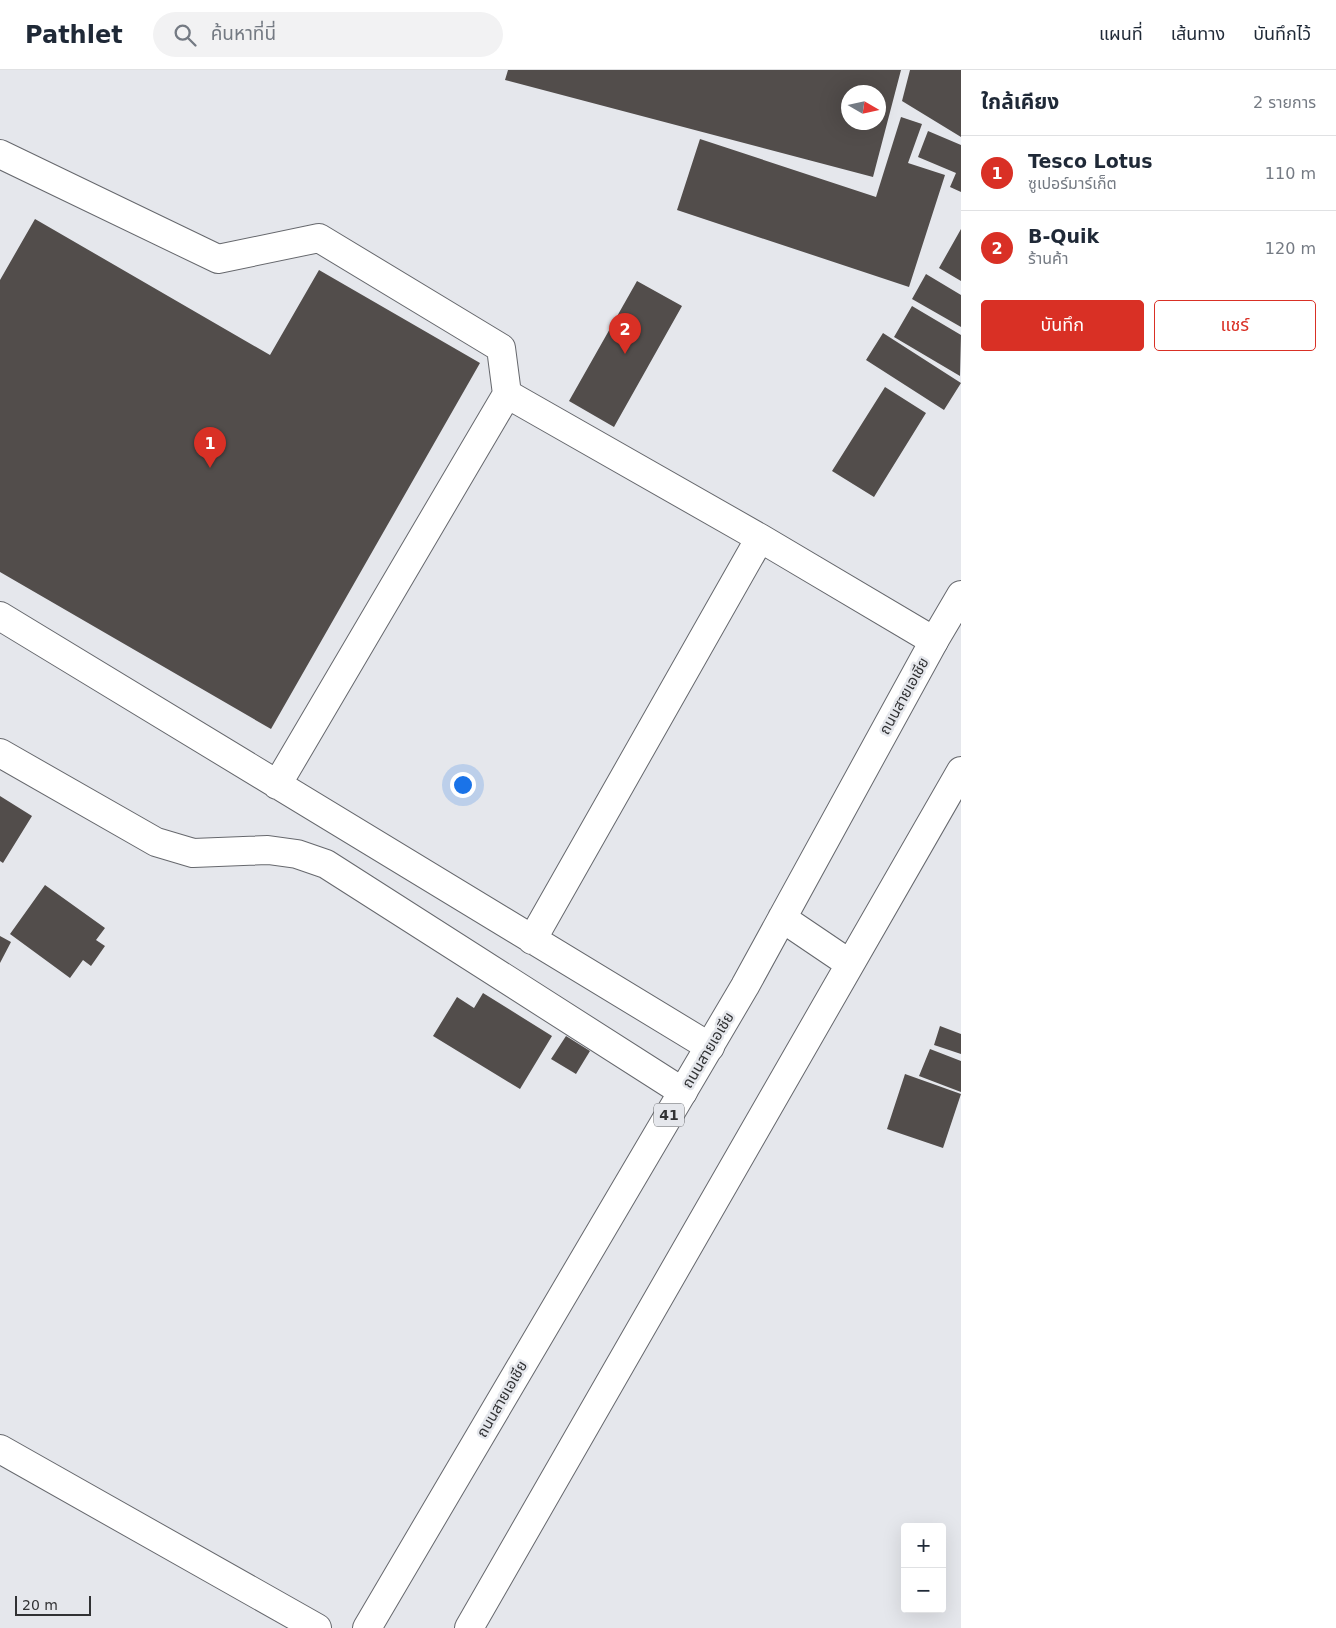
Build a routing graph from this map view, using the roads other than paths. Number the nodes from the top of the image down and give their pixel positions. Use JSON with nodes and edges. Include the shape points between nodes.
{"nodes":[{"id":1,"x":2,"y":161,"type":"edge"},
{"id":2,"x":507,"y":394,"type":"junction"},
{"id":3,"x":760,"y":538,"type":"junction"},
{"id":4,"x":961,"y":595,"type":"edge"},
{"id":5,"x":0,"y":616,"type":"edge"},
{"id":6,"x":934,"y":641,"type":"junction"},
{"id":7,"x":0,"y":753,"type":"edge"},
{"id":8,"x":961,"y":771,"type":"edge"},
{"id":9,"x":277,"y":785,"type":"junction"},
{"id":10,"x":782,"y":918,"type":"junction"},
{"id":11,"x":532,"y":940,"type":"junction"},
{"id":12,"x":850,"y":964,"type":"junction"},
{"id":13,"x":710,"y":1047,"type":"junction"},
{"id":14,"x":683,"y":1092,"type":"junction"},
{"id":15,"x":0,"y":1450,"type":"edge"},
{"id":16,"x":317,"y":1628,"type":"edge"},
{"id":17,"x":367,"y":1628,"type":"edge"},
{"id":18,"x":469,"y":1628,"type":"edge"}],
"edges":[{"from":1,"to":2,"type":"main road","via":[[218,259],[319,238],[501,348]]},
{"from":2,"to":3,"type":"main road"},
{"from":2,"to":9,"type":"main road"},
{"from":3,"to":6,"type":"main road"},
{"from":3,"to":11,"type":"main road"},
{"from":4,"to":6,"type":"main road","name":"ถนนสายเอเชีย","number":"41"},
{"from":5,"to":9,"type":"main road"},
{"from":6,"to":10,"type":"main road","name":"ถนนสายเอเชีย","number":"41"},
{"from":7,"to":14,"type":"main road","via":[[156,842],[193,853],[268,850],[297,854],[326,864]]},
{"from":8,"to":12,"type":"main road"},
{"from":9,"to":11,"type":"main road"},
{"from":10,"to":12,"type":"main road"},
{"from":10,"to":13,"type":"main road","name":"ถนนสายเอเชีย","number":"41"},
{"from":11,"to":13,"type":"main road"},
{"from":12,"to":18,"type":"main road"},
{"from":13,"to":14,"type":"main road","name":"ถนนสายเอเชีย","number":"41"},
{"from":14,"to":17,"type":"main road","name":"ถนนสายเอเชีย","number":"41"},
{"from":15,"to":16,"type":"main road"}]}
